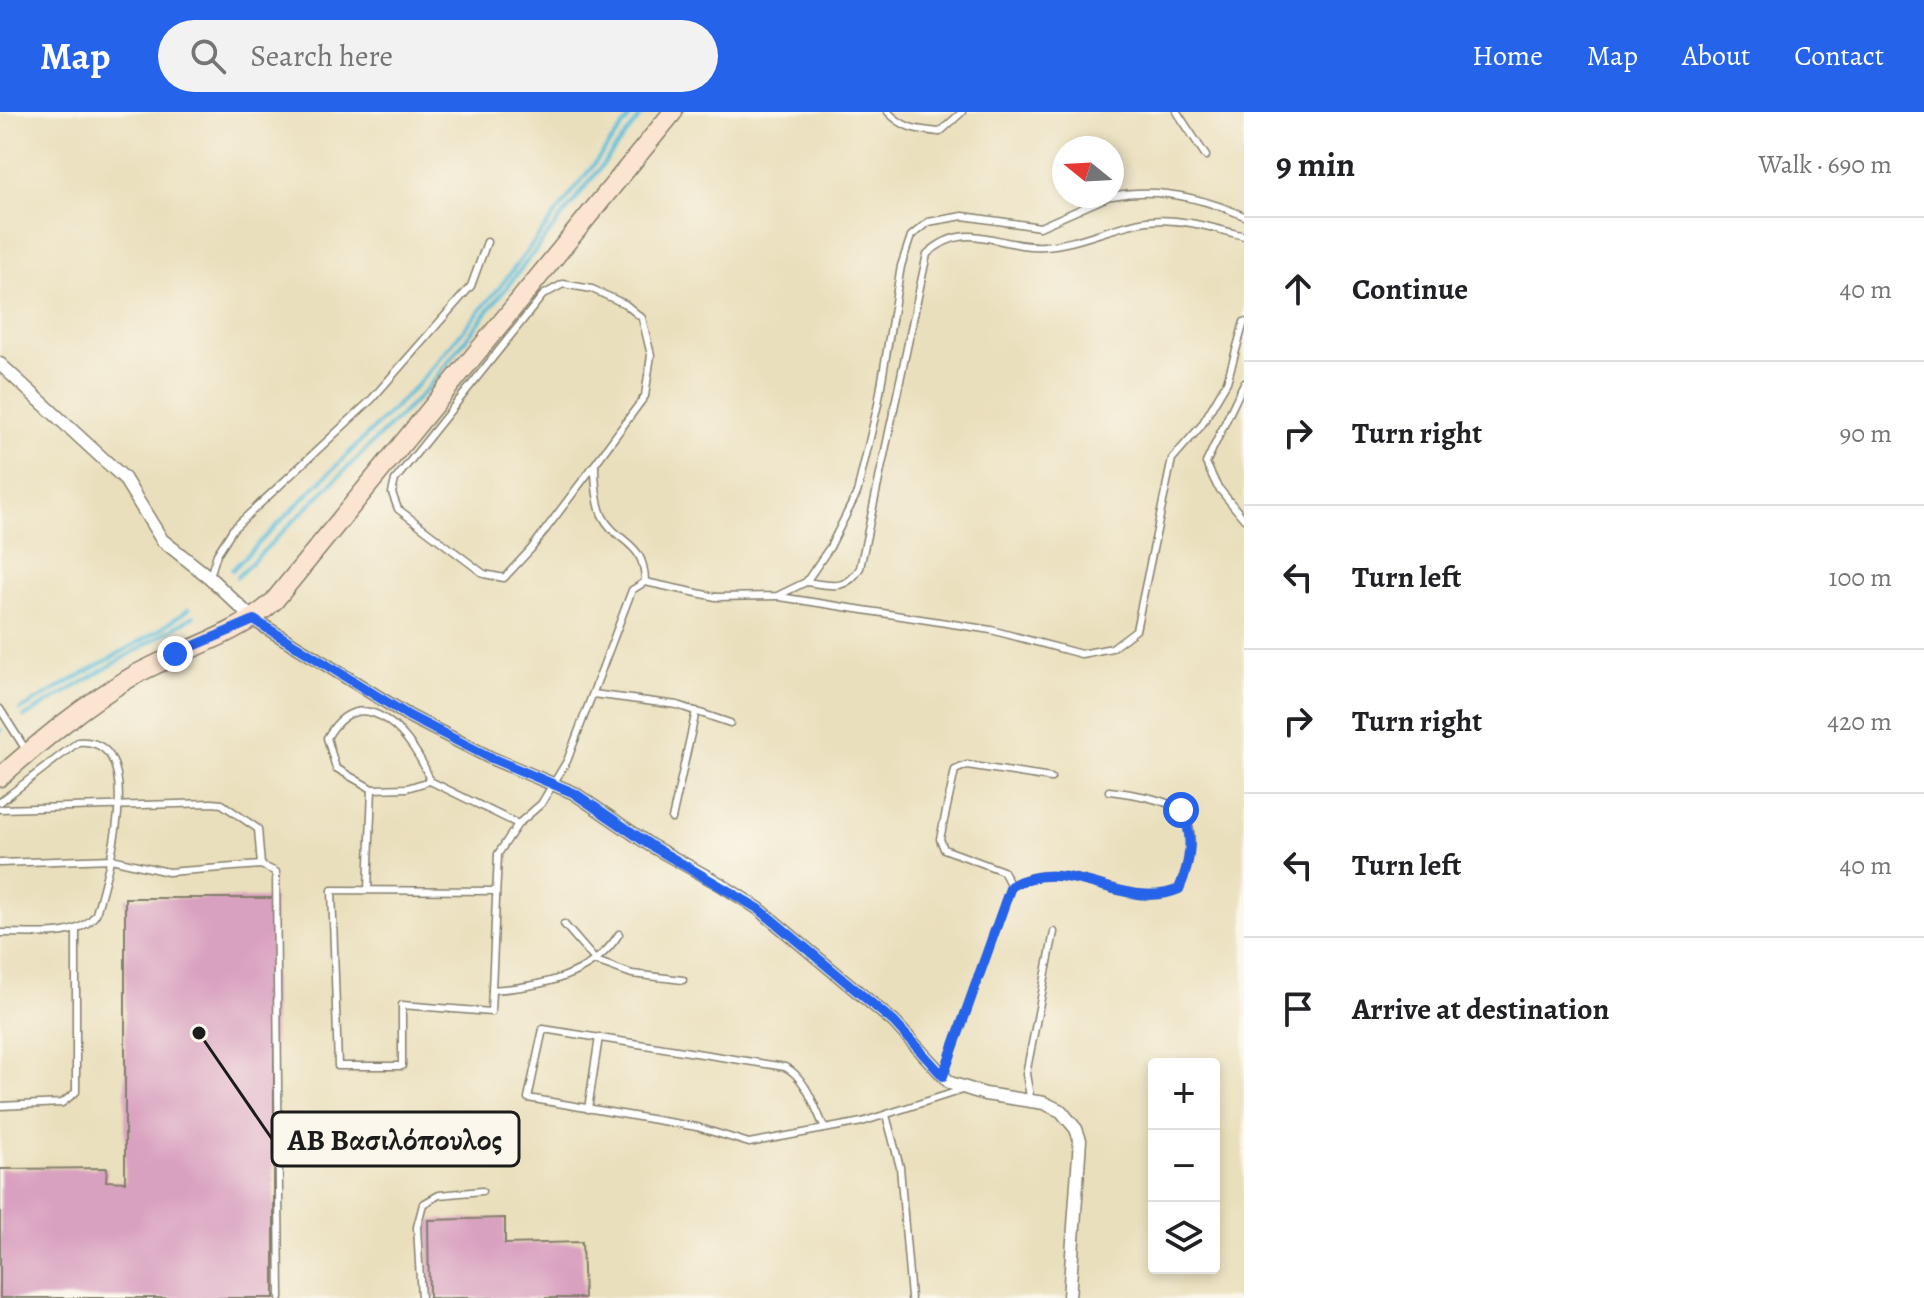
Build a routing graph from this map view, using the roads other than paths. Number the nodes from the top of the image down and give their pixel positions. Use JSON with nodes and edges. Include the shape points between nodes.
{"nodes":[{"id":1,"x":673,"y":112,"type":"edge"},
{"id":2,"x":888,"y":112,"type":"edge"},
{"id":3,"x":962,"y":112,"type":"edge"},
{"id":4,"x":1177,"y":112,"type":"edge"},
{"id":5,"x":1206,"y":156,"type":"dead end"},
{"id":6,"x":1124,"y":194,"type":"edge"},
{"id":7,"x":1084,"y":208,"type":"edge"},
{"id":8,"x":1244,"y":216,"type":"edge"},
{"id":9,"x":1244,"y":236,"type":"edge"},
{"id":10,"x":487,"y":242,"type":"dead end"},
{"id":11,"x":1244,"y":322,"type":"edge"},
{"id":12,"x":0,"y":364,"type":"edge"},
{"id":13,"x":1244,"y":383,"type":"edge"},
{"id":14,"x":595,"y":464,"type":"junction"},
{"id":15,"x":1244,"y":519,"type":"edge"},
{"id":16,"x":209,"y":577,"type":"junction"},
{"id":17,"x":645,"y":582,"type":"junction"},
{"id":18,"x":806,"y":582,"type":"junction"},
{"id":19,"x":777,"y":596,"type":"junction"},
{"id":20,"x":254,"y":620,"type":"junction"},
{"id":21,"x":593,"y":694,"type":"junction"},
{"id":22,"x":0,"y":709,"type":"edge"},
{"id":23,"x":696,"y":711,"type":"junction"},
{"id":24,"x":730,"y":723,"type":"dead end"},
{"id":25,"x":57,"y":744,"type":"junction"},
{"id":26,"x":28,"y":753,"type":"junction"},
{"id":27,"x":0,"y":777,"type":"edge"},
{"id":28,"x":1051,"y":778,"type":"dead end"},
{"id":29,"x":430,"y":781,"type":"junction"},
{"id":30,"x":553,"y":781,"type":"junction"},
{"id":31,"x":372,"y":789,"type":"junction"},
{"id":32,"x":1109,"y":791,"type":"dead end"},
{"id":33,"x":0,"y":802,"type":"edge"},
{"id":34,"x":118,"y":807,"type":"junction"},
{"id":35,"x":0,"y":809,"type":"edge"},
{"id":36,"x":672,"y":819,"type":"dead end"},
{"id":37,"x":518,"y":824,"type":"junction"},
{"id":38,"x":111,"y":859,"type":"junction"},
{"id":39,"x":0,"y":863,"type":"edge"},
{"id":40,"x":261,"y":865,"type":"junction"},
{"id":41,"x":1011,"y":886,"type":"junction"},
{"id":42,"x":368,"y":889,"type":"junction"},
{"id":43,"x":495,"y":891,"type":"junction"},
{"id":44,"x":564,"y":924,"type":"dead end"},
{"id":45,"x":76,"y":931,"type":"junction"},
{"id":46,"x":1054,"y":932,"type":"dead end"},
{"id":47,"x":0,"y":933,"type":"edge"},
{"id":48,"x":619,"y":934,"type":"dead end"},
{"id":49,"x":596,"y":961,"type":"junction"},
{"id":50,"x":683,"y":980,"type":"dead end"},
{"id":51,"x":492,"y":990,"type":"junction"},
{"id":52,"x":599,"y":1037,"type":"junction"},
{"id":53,"x":943,"y":1076,"type":"junction"},
{"id":54,"x":965,"y":1089,"type":"junction"},
{"id":55,"x":1031,"y":1102,"type":"junction"},
{"id":56,"x":0,"y":1106,"type":"edge"},
{"id":57,"x":588,"y":1109,"type":"junction"},
{"id":58,"x":886,"y":1115,"type":"junction"},
{"id":59,"x":825,"y":1129,"type":"junction"},
{"id":60,"x":482,"y":1191,"type":"dead end"},
{"id":61,"x":280,"y":1298,"type":"edge"},
{"id":62,"x":421,"y":1298,"type":"edge"},
{"id":63,"x":911,"y":1298,"type":"edge"},
{"id":64,"x":1069,"y":1298,"type":"edge"}],
"edges":[{"from":1,"to":20,"type":"street"},
{"from":2,"to":3,"type":"lane","via":[[914,130],[940,132]]},
{"from":4,"to":5,"type":"lane"},
{"from":6,"to":8,"type":"lane","via":[[1163,193]]},
{"from":7,"to":18,"type":"lane","via":[[1040,227],[963,216],[928,222],[911,236],[857,493]]},
{"from":9,"to":18,"type":"lane","via":[[1168,220],[1146,221],[1041,246],[951,236],[927,254],[860,568],[853,581],[841,587]]},
{"from":10,"to":16,"type":"lane","via":[[471,286],[371,400],[233,529]]},
{"from":11,"to":19,"type":"lane","via":[[1227,382],[1201,426],[1172,459],[1136,630],[1112,648],[1081,654],[991,630]]},
{"from":12,"to":16,"type":"street","via":[[101,454],[124,478],[162,540]]},
{"from":13,"to":15,"type":"lane","via":[[1206,463]]},
{"from":14,"to":14,"type":"lane","via":[[645,396],[651,355],[642,318],[625,304],[592,289],[563,284],[543,295],[395,480],[392,493],[398,509],[458,556],[484,574],[504,578]]},
{"from":14,"to":17,"type":"lane","via":[[603,517],[636,549],[645,564]]},
{"from":16,"to":20,"type":"street"},
{"from":17,"to":19,"type":"lane","via":[[716,597]]},
{"from":17,"to":21,"type":"lane","via":[[632,590]]},
{"from":18,"to":19,"type":"lane"},
{"from":20,"to":25,"type":"street","via":[[133,676]]},
{"from":20,"to":30,"type":"street","via":[[409,716],[491,758]]},
{"from":21,"to":23,"type":"lane"},
{"from":21,"to":30,"type":"lane","via":[[567,761]]},
{"from":22,"to":26,"type":"lane"},
{"from":23,"to":24,"type":"lane"},
{"from":23,"to":36,"type":"lane"},
{"from":25,"to":26,"type":"street"},
{"from":25,"to":33,"type":"lane"},
{"from":25,"to":34,"type":"lane","via":[[93,741],[106,748],[115,759]]},
{"from":26,"to":27,"type":"street"},
{"from":28,"to":41,"type":"lane","via":[[967,765],[955,770],[940,839],[944,849],[1003,871]]},
{"from":29,"to":31,"type":"lane"},
{"from":29,"to":31,"type":"lane","via":[[424,761],[404,733],[367,712],[336,723],[327,738],[336,768]]},
{"from":29,"to":37,"type":"lane"},
{"from":30,"to":37,"type":"lane","via":[[541,804]]},
{"from":30,"to":53,"type":"street","via":[[759,909],[894,1022]]},
{"from":31,"to":42,"type":"lane"},
{"from":32,"to":41,"type":"lane","via":[[1134,793],[1181,810],[1189,824],[1188,869],[1179,889],[1162,897],[1069,875],[1029,876]]},
{"from":34,"to":35,"type":"lane"},
{"from":34,"to":38,"type":"lane"},
{"from":34,"to":40,"type":"lane","via":[[222,804],[258,829]]},
{"from":37,"to":43,"type":"lane","via":[[498,854]]},
{"from":38,"to":39,"type":"lane"},
{"from":38,"to":40,"type":"lane","via":[[168,872]]},
{"from":38,"to":45,"type":"lane","via":[[96,914]]},
{"from":40,"to":61,"type":"lane","via":[[276,872],[278,882]]},
{"from":41,"to":53,"type":"lane"},
{"from":42,"to":43,"type":"lane"},
{"from":42,"to":51,"type":"lane","via":[[332,890],[338,1066],[402,1066],[402,1005],[491,1012]]},
{"from":43,"to":51,"type":"lane"},
{"from":44,"to":49,"type":"lane"},
{"from":45,"to":47,"type":"lane"},
{"from":45,"to":56,"type":"lane","via":[[76,1092],[62,1103]]},
{"from":46,"to":55,"type":"lane","via":[[1026,1074]]},
{"from":48,"to":49,"type":"lane"},
{"from":49,"to":50,"type":"lane","via":[[632,974]]},
{"from":49,"to":51,"type":"lane","via":[[550,983]]},
{"from":52,"to":57,"type":"lane"},
{"from":52,"to":57,"type":"lane","via":[[543,1029],[528,1098]]},
{"from":52,"to":59,"type":"lane","via":[[785,1067],[803,1084]]},
{"from":53,"to":54,"type":"street"},
{"from":54,"to":55,"type":"street"},
{"from":54,"to":58,"type":"lane"},
{"from":55,"to":64,"type":"street","via":[[1061,1111],[1080,1140]]},
{"from":57,"to":59,"type":"lane","via":[[697,1127],[749,1143]]},
{"from":58,"to":59,"type":"lane"},
{"from":58,"to":63,"type":"lane","via":[[900,1167]]},
{"from":60,"to":62,"type":"lane","via":[[439,1195],[423,1204],[417,1227]]}]}
